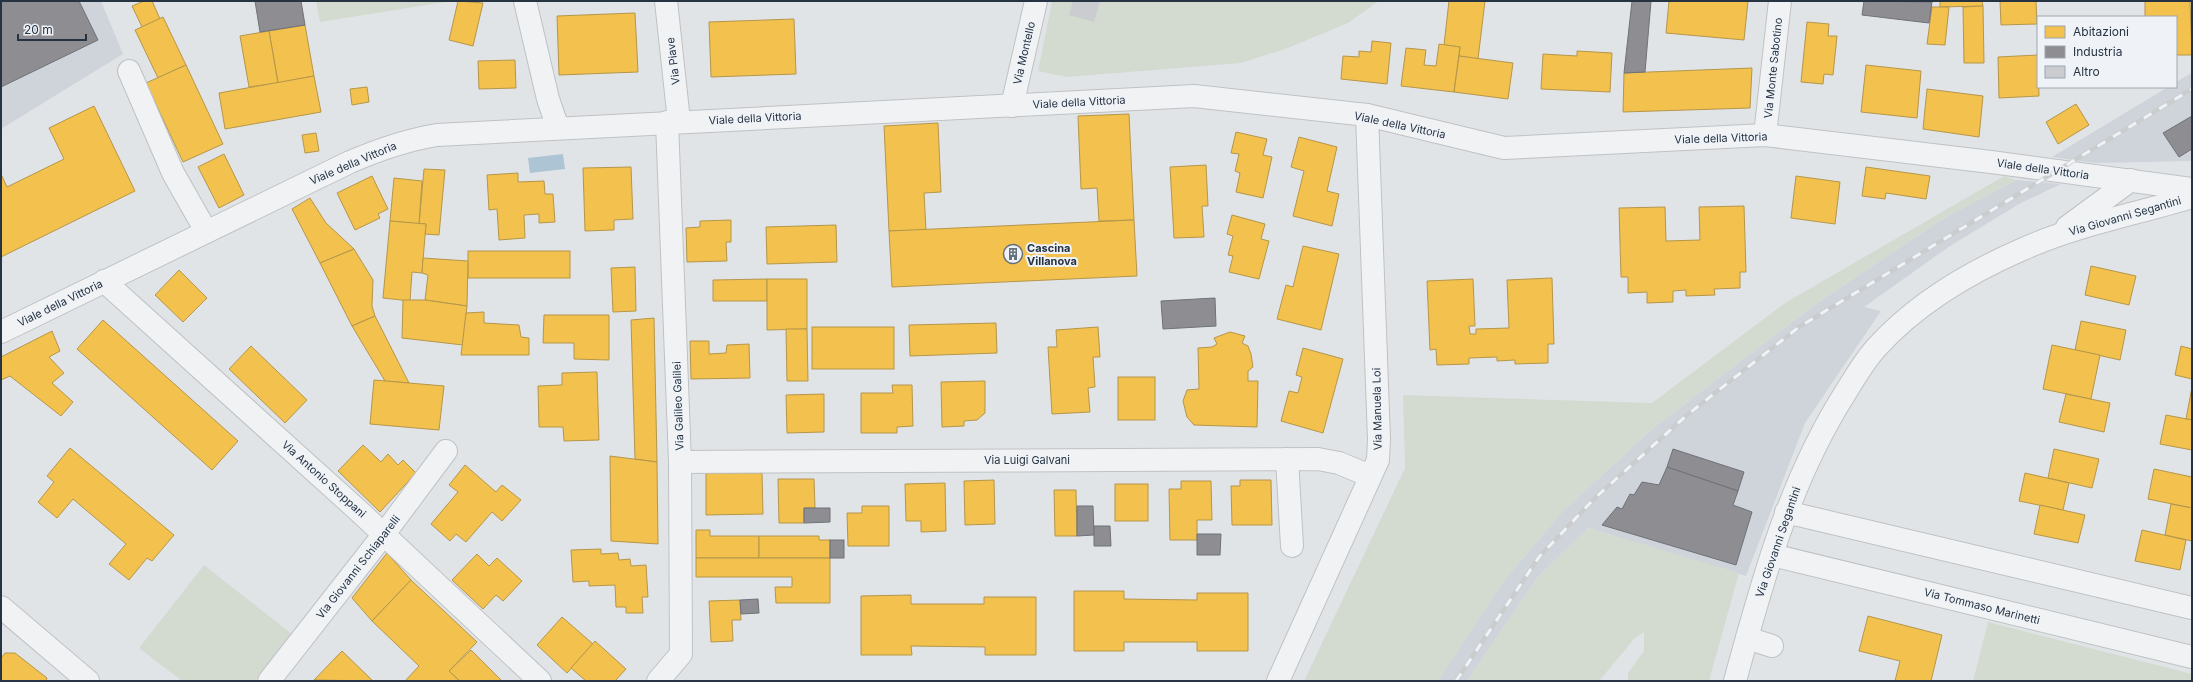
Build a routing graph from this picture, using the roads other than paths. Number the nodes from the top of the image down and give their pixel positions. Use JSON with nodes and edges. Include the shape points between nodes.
{"nodes":[{"id":1,"x":525,"y":1,"type":"edge"},
{"id":2,"x":666,"y":1,"type":"edge"},
{"id":3,"x":1036,"y":1,"type":"edge"},
{"id":4,"x":1780,"y":1,"type":"edge"},
{"id":5,"x":129,"y":70,"type":"dead end"},
{"id":6,"x":1012,"y":106,"type":"junction"},
{"id":7,"x":1367,"y":115,"type":"junction"},
{"id":8,"x":673,"y":122,"type":"junction"},
{"id":9,"x":558,"y":128,"type":"junction"},
{"id":10,"x":1765,"y":135,"type":"junction"},
{"id":11,"x":2131,"y":180,"type":"junction"},
{"id":12,"x":2192,"y":189,"type":"edge"},
{"id":13,"x":2192,"y":197,"type":"edge"},
{"id":14,"x":206,"y":231,"type":"junction"},
{"id":15,"x":2057,"y":235,"type":"junction"},
{"id":16,"x":104,"y":281,"type":"junction"},
{"id":17,"x":1,"y":332,"type":"edge"},
{"id":18,"x":446,"y":451,"type":"dead end"},
{"id":19,"x":1287,"y":459,"type":"junction"},
{"id":20,"x":680,"y":462,"type":"junction"},
{"id":21,"x":1370,"y":476,"type":"junction"},
{"id":22,"x":1786,"y":512,"type":"junction"},
{"id":23,"x":384,"y":534,"type":"junction"},
{"id":24,"x":1292,"y":546,"type":"dead end"},
{"id":25,"x":1772,"y":555,"type":"junction"},
{"id":26,"x":1,"y":607,"type":"edge"},
{"id":27,"x":2192,"y":608,"type":"edge"},
{"id":28,"x":1747,"y":638,"type":"junction"},
{"id":29,"x":1772,"y":646,"type":"dead end"},
{"id":30,"x":2192,"y":657,"type":"edge"},
{"id":31,"x":88,"y":681,"type":"edge"},
{"id":32,"x":269,"y":681,"type":"edge"},
{"id":33,"x":540,"y":681,"type":"edge"},
{"id":34,"x":658,"y":681,"type":"edge"},
{"id":35,"x":1278,"y":681,"type":"edge"},
{"id":36,"x":1734,"y":681,"type":"edge"}],
"edges":[{"from":1,"to":9,"type":"street","via":[[548,99]]},
{"from":2,"to":8,"type":"street","name":"Via Piave"},
{"from":3,"to":6,"type":"street","name":"Via Montello"},
{"from":4,"to":10,"type":"street","name":"Via Monte Sabotino"},
{"from":5,"to":14,"type":"street","via":[[173,173]]},
{"from":6,"to":7,"type":"street","name":"Viale della Vittoria","via":[[1194,96]]},
{"from":6,"to":8,"type":"street","name":"Viale della Vittoria"},
{"from":7,"to":10,"type":"street","name":"Viale della Vittoria","via":[[1504,148]]},
{"from":7,"to":21,"type":"street","name":"Via Manuela Loi","via":[[1379,439],[1378,460]]},
{"from":8,"to":9,"type":"street","name":"Viale della Vittoria"},
{"from":8,"to":20,"type":"street","name":"Via Galileo Galilei"},
{"from":9,"to":14,"type":"street","name":"Viale della Vittoria","via":[[437,135],[382,148]]},
{"from":10,"to":11,"type":"street","name":"Viale della Vittoria"},
{"from":11,"to":12,"type":"street","name":"Viale della Vittoria"},
{"from":11,"to":15,"type":"street","name":"Via Giovanni Segantini"},
{"from":13,"to":15,"type":"street","name":"Via Giovanni Segantini"},
{"from":14,"to":16,"type":"street","name":"Viale della Vittoria"},
{"from":15,"to":22,"type":"street","name":"Via Giovanni Segantini","via":[[2021,249],[1956,284],[1899,325],[1876,348],[1825,424]]},
{"from":16,"to":17,"type":"street","name":"Viale della Vittoria"},
{"from":16,"to":23,"type":"street","name":"Via Antonio Stoppani"},
{"from":18,"to":23,"type":"street","name":"Via Giovanni Schiaparelli"},
{"from":19,"to":20,"type":"street","name":"Via Luigi Galvani"},
{"from":19,"to":21,"type":"street","name":"Via Luigi Galvani","via":[[1318,459],[1339,463]]},
{"from":19,"to":24,"type":"street"},
{"from":20,"to":34,"type":"street","name":"Via Galileo Galilei","via":[[681,654]]},
{"from":21,"to":35,"type":"street","name":"Via Manuela Loi"},
{"from":22,"to":25,"type":"street","name":"Via Giovanni Segantini"},
{"from":22,"to":27,"type":"street"},
{"from":23,"to":32,"type":"street","name":"Via Giovanni Schiaparelli"},
{"from":23,"to":33,"type":"street","name":"Via Antonio Stoppani"},
{"from":25,"to":28,"type":"street","name":"Via Giovanni Segantini"},
{"from":25,"to":30,"type":"street","name":"Via Tommaso Marinetti"},
{"from":26,"to":31,"type":"street"},
{"from":28,"to":29,"type":"street"},
{"from":28,"to":36,"type":"street","name":"Via Giovanni Segantini"}]}
